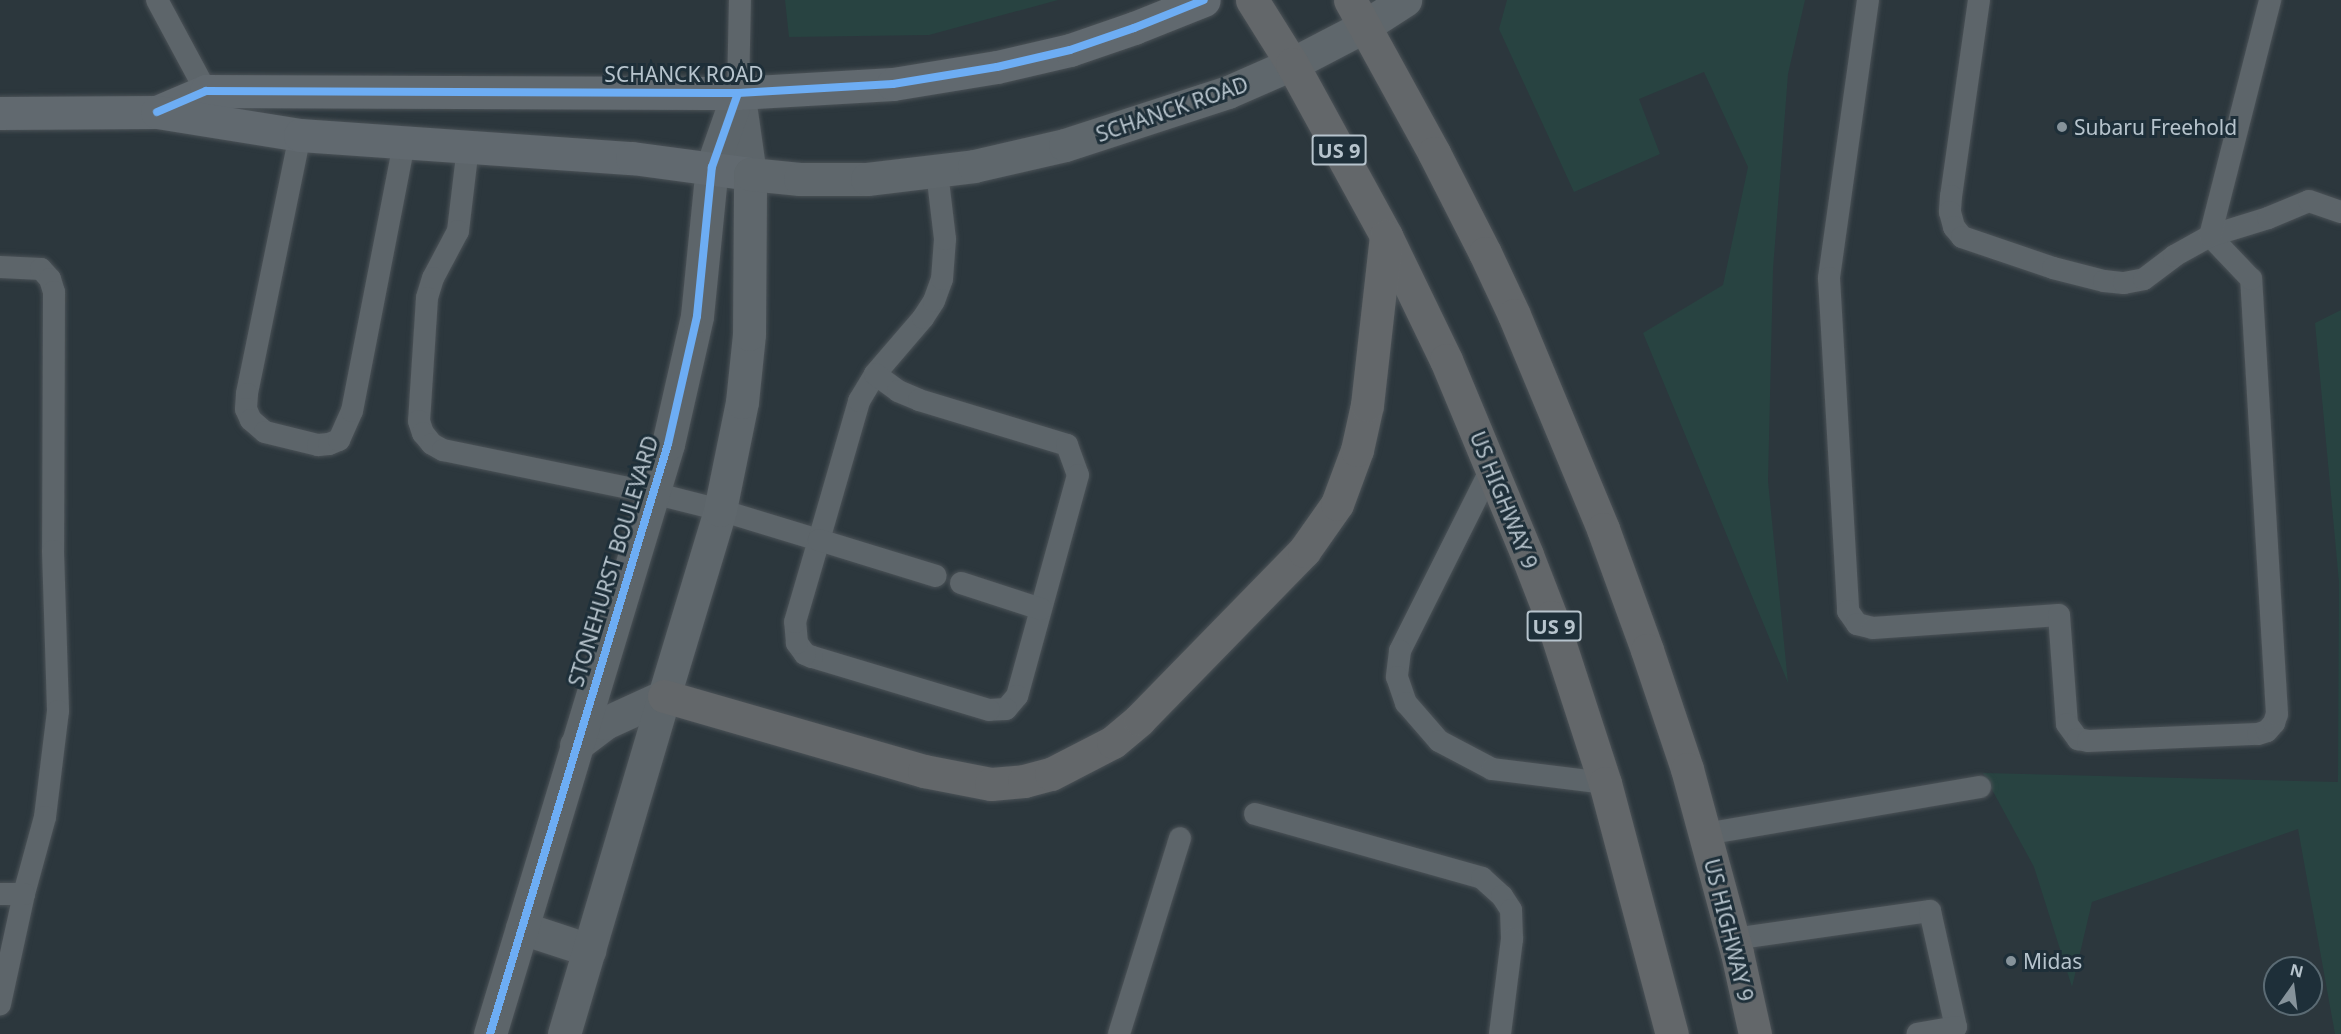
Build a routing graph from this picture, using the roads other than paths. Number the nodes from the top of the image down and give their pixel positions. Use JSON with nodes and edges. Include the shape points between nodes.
{"nodes":[{"id":1,"x":157,"y":0,"type":"edge"},
{"id":2,"x":740,"y":0,"type":"edge"},
{"id":3,"x":1204,"y":0,"type":"edge"},
{"id":4,"x":1252,"y":0,"type":"edge"},
{"id":5,"x":1406,"y":0,"type":"edge"},
{"id":6,"x":1868,"y":0,"type":"edge"},
{"id":7,"x":1979,"y":0,"type":"edge"},
{"id":8,"x":2270,"y":0,"type":"edge"},
{"id":9,"x":1357,"y":13,"type":"edge"},
{"id":10,"x":1292,"y":64,"type":"junction"},
{"id":11,"x":206,"y":91,"type":"junction"},
{"id":12,"x":738,"y":93,"type":"junction"},
{"id":13,"x":157,"y":112,"type":"junction"},
{"id":14,"x":0,"y":113,"type":"edge"},
{"id":15,"x":300,"y":135,"type":"junction"},
{"id":16,"x":404,"y":143,"type":"junction"},
{"id":17,"x":468,"y":147,"type":"junction"},
{"id":18,"x":712,"y":167,"type":"junction"},
{"id":19,"x":937,"y":172,"type":"junction"},
{"id":20,"x":750,"y":174,"type":"junction"},
{"id":21,"x":2341,"y":212,"type":"edge"},
{"id":22,"x":1386,"y":236,"type":"junction"},
{"id":23,"x":2210,"y":236,"type":"junction"},
{"id":24,"x":0,"y":267,"type":"edge"},
{"id":25,"x":875,"y":374,"type":"junction"},
{"id":26,"x":1492,"y":467,"type":"junction"},
{"id":27,"x":653,"y":493,"type":"junction"},
{"id":28,"x":720,"y":510,"type":"junction"},
{"id":29,"x":819,"y":540,"type":"junction"},
{"id":30,"x":936,"y":576,"type":"dead end"},
{"id":31,"x":961,"y":583,"type":"dead end"},
{"id":32,"x":1041,"y":609,"type":"junction"},
{"id":33,"x":664,"y":696,"type":"junction"},
{"id":34,"x":576,"y":745,"type":"junction"},
{"id":35,"x":1605,"y":783,"type":"junction"},
{"id":36,"x":1980,"y":787,"type":"dead end"},
{"id":37,"x":1255,"y":814,"type":"dead end"},
{"id":38,"x":1705,"y":834,"type":"junction"},
{"id":39,"x":1180,"y":838,"type":"dead end"},
{"id":40,"x":0,"y":894,"type":"edge"},
{"id":41,"x":24,"y":894,"type":"junction"},
{"id":42,"x":522,"y":928,"type":"junction"},
{"id":43,"x":1733,"y":939,"type":"junction"},
{"id":44,"x":589,"y":950,"type":"junction"},
{"id":45,"x":0,"y":1004,"type":"edge"},
{"id":46,"x":490,"y":1034,"type":"edge"},
{"id":47,"x":564,"y":1034,"type":"edge"},
{"id":48,"x":1119,"y":1034,"type":"edge"},
{"id":49,"x":1500,"y":1034,"type":"edge"},
{"id":50,"x":1672,"y":1034,"type":"edge"},
{"id":51,"x":1755,"y":1034,"type":"edge"},
{"id":52,"x":1918,"y":1034,"type":"edge"}],
"edges":[{"from":1,"to":11,"type":"lane"},
{"from":2,"to":12,"type":"lane"},
{"from":3,"to":12,"type":"street","name":"SCHANCK ROAD","via":[[1070,50],[997,67],[893,84]]},
{"from":4,"to":10,"type":"highway","name":"US HIGHWAY 9","number":"US 9"},
{"from":5,"to":9,"type":"main road","name":"SCHANCK ROAD"},
{"from":6,"to":23,"type":"lane","via":[[1829,278],[1848,611],[1857,624],[1873,628],[2059,615],[2067,724],[2073,736],[2083,741],[2258,734],[2271,728],[2276,719],[2252,279]]},
{"from":7,"to":23,"type":"lane","via":[[1950,212],[1962,237],[2079,276],[2124,283],[2144,279]]},
{"from":8,"to":23,"type":"lane"},
{"from":9,"to":10,"type":"main road","name":"SCHANCK ROAD"},
{"from":9,"to":38,"type":"highway","name":"US HIGHWAY 9","via":[[1434,153],[1514,315],[1603,529],[1687,769]]},
{"from":10,"to":19,"type":"main road","name":"SCHANCK ROAD","via":[[1228,92],[1087,138]]},
{"from":10,"to":22,"type":"highway","name":"US HIGHWAY 9","number":"US 9"},
{"from":11,"to":12,"type":"street","name":"SCHANCK ROAD"},
{"from":11,"to":13,"type":"street","name":"SCHANCK ROAD"},
{"from":12,"to":18,"type":"street","name":"STONEHURST BOULEVARD"},
{"from":12,"to":20,"type":"street"},
{"from":13,"to":14,"type":"street","name":"SCHANCK ROAD"},
{"from":13,"to":15,"type":"street","name":"SCHANCK ROAD"},
{"from":15,"to":16,"type":"street","name":"SCHANCK ROAD"},
{"from":15,"to":16,"type":"lane","via":[[246,409],[251,420],[265,432],[318,445],[339,440],[352,411]]},
{"from":16,"to":17,"type":"street","name":"SCHANCK ROAD"},
{"from":17,"to":18,"type":"street","name":"SCHANCK ROAD"},
{"from":17,"to":27,"type":"lane","via":[[458,231],[427,298],[419,421],[423,433],[443,450]]},
{"from":18,"to":20,"type":"street","name":"SCHANCK ROAD"},
{"from":18,"to":27,"type":"street","name":"STONEHURST BOULEVARD","via":[[697,316]]},
{"from":19,"to":20,"type":"main road","name":"SCHANCK ROAD","via":[[867,179]]},
{"from":19,"to":25,"type":"lane","via":[[945,239],[942,279],[923,318]]},
{"from":20,"to":28,"type":"main road","via":[[749,334],[742,402]]},
{"from":21,"to":23,"type":"lane","via":[[2308,201]]},
{"from":22,"to":26,"type":"highway","name":"US HIGHWAY 9","number":"US 9"},
{"from":22,"to":33,"type":"highway","via":[[1367,405],[1357,450],[1336,504],[1304,551],[1113,742],[1051,774],[991,784],[924,771]]},
{"from":24,"to":41,"type":"lane","via":[[41,269],[54,292],[53,551],[58,711],[45,817]]},
{"from":25,"to":29,"type":"lane","via":[[852,421]]},
{"from":25,"to":32,"type":"lane","via":[[918,400],[1067,445],[1078,475]]},
{"from":26,"to":35,"type":"highway","name":"US HIGHWAY 9","number":"US 9","via":[[1551,617]]},
{"from":26,"to":35,"type":"lane","via":[[1400,651],[1397,678],[1406,703],[1439,741],[1492,769]]},
{"from":27,"to":28,"type":"lane"},
{"from":27,"to":34,"type":"street","name":"STONEHURST BOULEVARD"},
{"from":28,"to":29,"type":"lane"},
{"from":28,"to":33,"type":"main road"},
{"from":29,"to":30,"type":"lane"},
{"from":29,"to":32,"type":"lane","via":[[794,630],[801,650],[812,657],[1000,710],[1010,706],[1017,696]]},
{"from":31,"to":32,"type":"lane"},
{"from":33,"to":34,"type":"street","via":[[605,723]]},
{"from":33,"to":44,"type":"street"},
{"from":34,"to":42,"type":"street","name":"STONEHURST BOULEVARD"},
{"from":35,"to":50,"type":"highway","name":"US HIGHWAY 9","number":"US 9"},
{"from":36,"to":38,"type":"lane"},
{"from":37,"to":49,"type":"lane","via":[[1482,878],[1511,910],[1512,939]]},
{"from":38,"to":43,"type":"highway","name":"US HIGHWAY 9"},
{"from":39,"to":48,"type":"lane"},
{"from":40,"to":41,"type":"lane"},
{"from":41,"to":45,"type":"lane"},
{"from":42,"to":44,"type":"street"},
{"from":42,"to":46,"type":"street","name":"STONEHURST BOULEVARD"},
{"from":43,"to":51,"type":"highway","name":"US HIGHWAY 9"},
{"from":43,"to":52,"type":"lane","via":[[1930,911],[1956,1027]]},
{"from":44,"to":47,"type":"street"}]}
